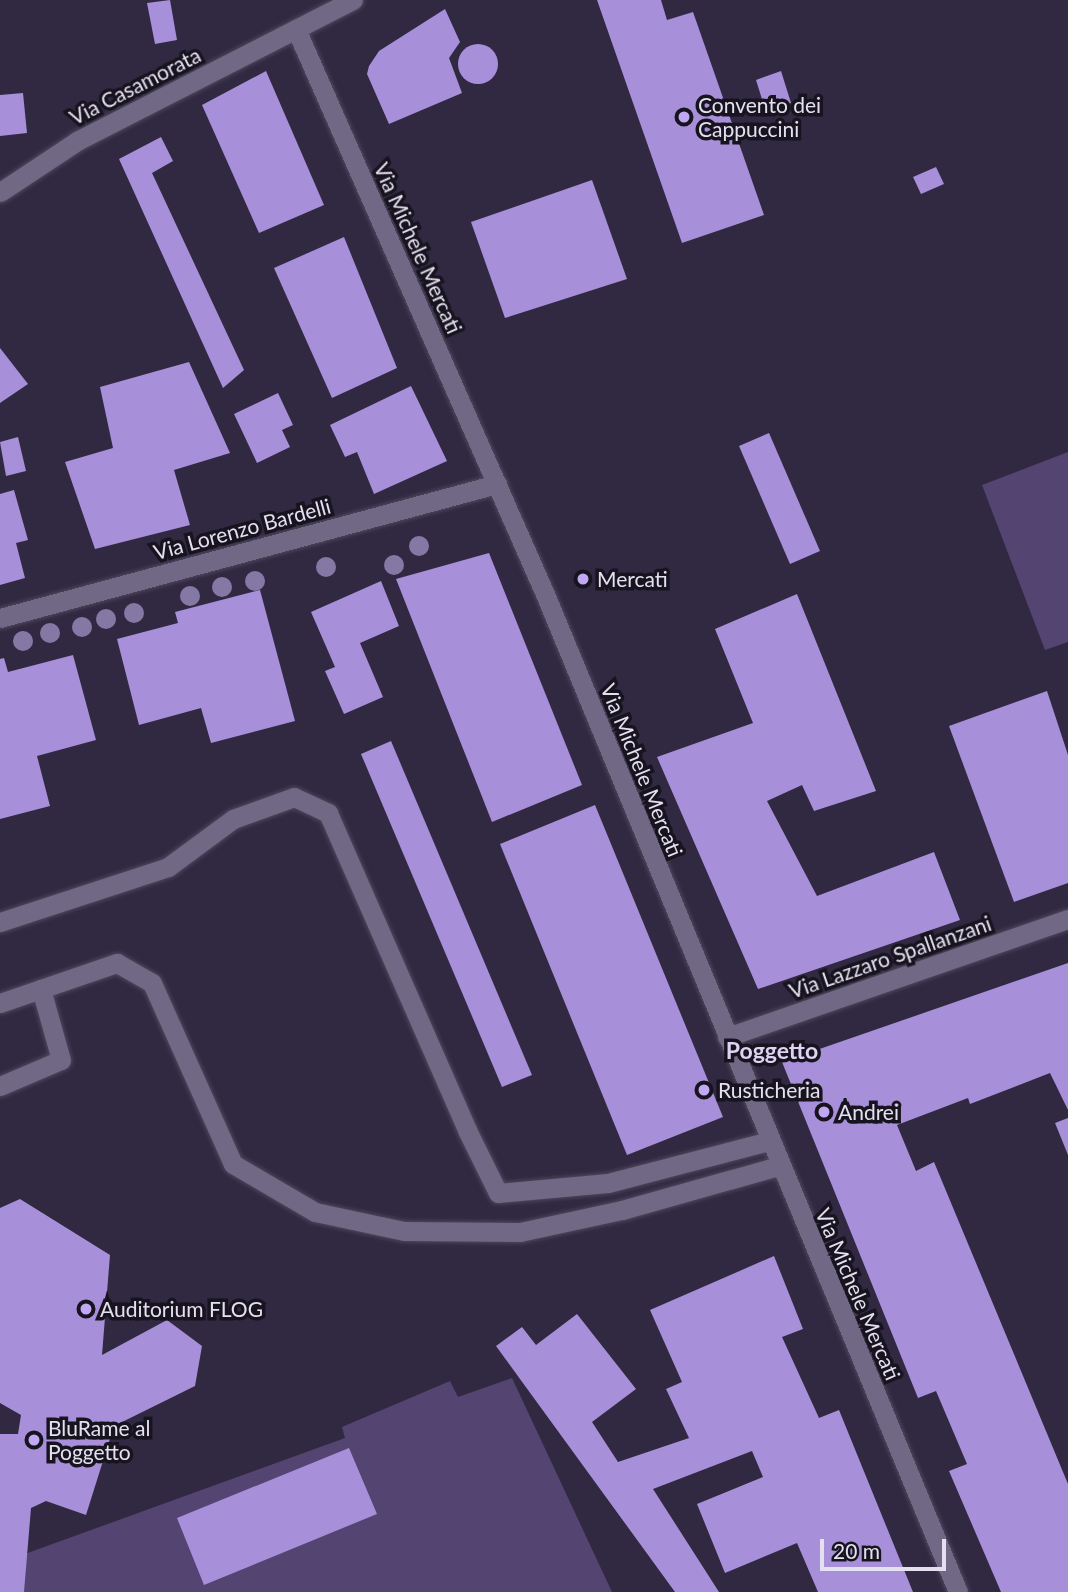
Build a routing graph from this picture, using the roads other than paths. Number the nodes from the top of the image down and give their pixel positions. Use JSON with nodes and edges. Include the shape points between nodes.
{"nodes":[{"id":1,"x":353,"y":0,"type":"edge"},
{"id":2,"x":296,"y":29,"type":"junction"},
{"id":3,"x":0,"y":192,"type":"edge"},
{"id":4,"x":497,"y":484,"type":"junction"},
{"id":5,"x":0,"y":618,"type":"edge"},
{"id":6,"x":1068,"y":919,"type":"edge"},
{"id":7,"x":0,"y":922,"type":"edge"},
{"id":8,"x":41,"y":989,"type":"junction"},
{"id":9,"x":0,"y":1003,"type":"edge"},
{"id":10,"x":727,"y":1037,"type":"junction"},
{"id":11,"x":0,"y":1086,"type":"edge"},
{"id":12,"x":769,"y":1141,"type":"junction"},
{"id":13,"x":779,"y":1166,"type":"junction"},
{"id":14,"x":958,"y":1592,"type":"edge"}],
"edges":[{"from":1,"to":2,"type":"street"},
{"from":2,"to":3,"type":"street","name":"Via Casamorata","via":[[77,141]]},
{"from":2,"to":4,"type":"street","name":"Via Michele Mercati"},
{"from":4,"to":5,"type":"street","name":"Via Lorenzo Bardelli"},
{"from":4,"to":10,"type":"street","name":"Via Michele Mercati"},
{"from":6,"to":10,"type":"street","name":"Via Lazzaro Spallanzani"},
{"from":7,"to":12,"type":"street","via":[[168,867],[233,820],[294,797],[328,813],[498,1193],[608,1183]]},
{"from":8,"to":9,"type":"street"},
{"from":8,"to":11,"type":"street","via":[[61,1060]]},
{"from":8,"to":13,"type":"street","via":[[117,963],[152,982],[233,1164],[316,1212],[404,1231],[520,1233]]},
{"from":10,"to":12,"type":"street","name":"Via Michele Mercati"},
{"from":12,"to":13,"type":"street","name":"Via Michele Mercati"},
{"from":13,"to":14,"type":"street","name":"Via Michele Mercati"}]}
